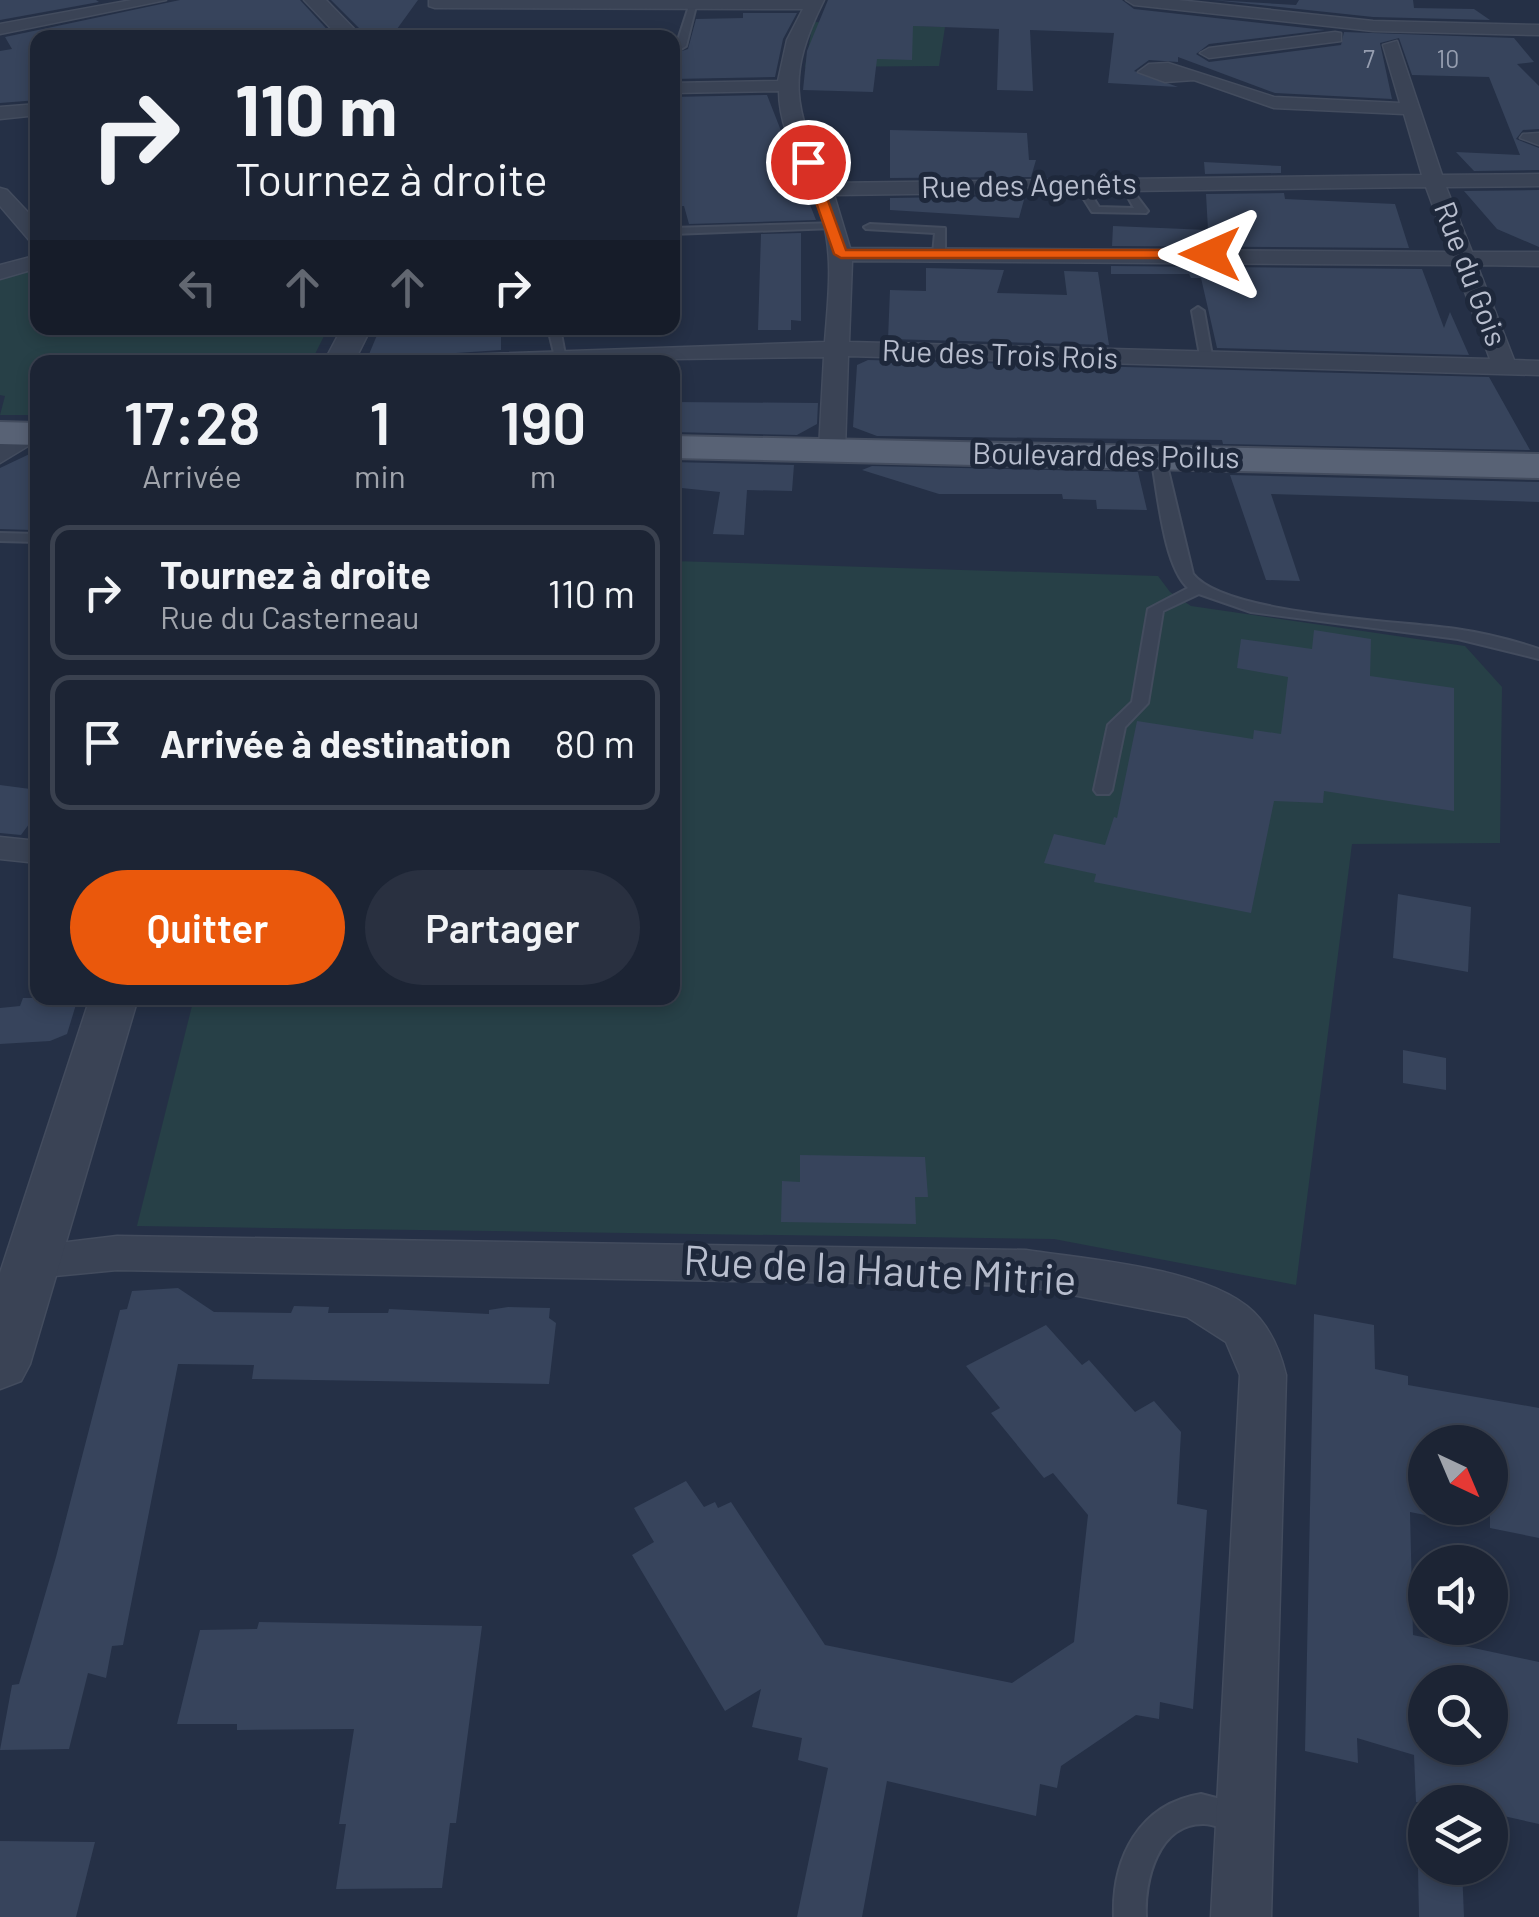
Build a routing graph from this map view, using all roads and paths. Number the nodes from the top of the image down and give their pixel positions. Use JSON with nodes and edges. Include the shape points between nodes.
{"nodes":[{"id":1,"x":158,"y":0,"type":"edge"},
{"id":2,"x":314,"y":0,"type":"edge"},
{"id":3,"x":1134,"y":0,"type":"edge"},
{"id":4,"x":436,"y":2,"type":"edge"},
{"id":5,"x":692,"y":2,"type":"edge"},
{"id":6,"x":815,"y":2,"type":"edge"},
{"id":7,"x":428,"y":24,"type":"dead end"},
{"id":8,"x":0,"y":29,"type":"edge"},
{"id":9,"x":346,"y":30,"type":"edge"},
{"id":10,"x":1344,"y":30,"type":"junction"},
{"id":11,"x":1539,"y":30,"type":"edge"},
{"id":12,"x":1427,"y":35,"type":"junction"},
{"id":13,"x":1391,"y":44,"type":"junction"},
{"id":14,"x":681,"y":46,"type":"dead end"},
{"id":15,"x":1483,"y":49,"type":"dead end"},
{"id":16,"x":1208,"y":54,"type":"dead end"},
{"id":17,"x":1190,"y":76,"type":"dead end"},
{"id":18,"x":786,"y":86,"type":"junction"},
{"id":19,"x":680,"y":88,"type":"edge"},
{"id":20,"x":1411,"y":108,"type":"junction"},
{"id":21,"x":30,"y":110,"type":"edge"},
{"id":22,"x":0,"y":113,"type":"edge"},
{"id":23,"x":1539,"y":180,"type":"edge"},
{"id":24,"x":1434,"y":181,"type":"junction"},
{"id":25,"x":1080,"y":185,"type":"junction"},
{"id":26,"x":1126,"y":185,"type":"junction"},
{"id":27,"x":819,"y":189,"type":"junction"},
{"id":28,"x":0,"y":194,"type":"edge"},
{"id":29,"x":834,"y":225,"type":"junction"},
{"id":30,"x":870,"y":226,"type":"dead end"},
{"id":31,"x":30,"y":227,"type":"edge"},
{"id":32,"x":680,"y":231,"type":"edge"},
{"id":33,"x":841,"y":254,"type":"junction"},
{"id":34,"x":939,"y":254,"type":"junction"},
{"id":35,"x":1464,"y":256,"type":"junction"},
{"id":36,"x":1539,"y":258,"type":"edge"},
{"id":37,"x":30,"y":263,"type":"edge"},
{"id":38,"x":0,"y":272,"type":"edge"},
{"id":39,"x":1198,"y":312,"type":"dead end"},
{"id":40,"x":840,"y":350,"type":"junction"},
{"id":41,"x":666,"y":355,"type":"edge"},
{"id":42,"x":1207,"y":361,"type":"junction"},
{"id":43,"x":1505,"y":368,"type":"junction"},
{"id":44,"x":1539,"y":368,"type":"edge"},
{"id":45,"x":680,"y":447,"type":"edge"},
{"id":46,"x":832,"y":450,"type":"junction"},
{"id":47,"x":1158,"y":457,"type":"junction"},
{"id":48,"x":1539,"y":466,"type":"edge"},
{"id":49,"x":0,"y":538,"type":"edge"},
{"id":50,"x":30,"y":538,"type":"edge"},
{"id":51,"x":1198,"y":589,"type":"junction"},
{"id":52,"x":1539,"y":654,"type":"edge"},
{"id":53,"x":1104,"y":790,"type":"dead end"},
{"id":54,"x":0,"y":848,"type":"edge"},
{"id":55,"x":30,"y":851,"type":"edge"},
{"id":56,"x":112,"y":1005,"type":"edge"},
{"id":57,"x":34,"y":1260,"type":"junction"},
{"id":58,"x":0,"y":1364,"type":"edge"},
{"id":59,"x":1242,"y":1818,"type":"junction"},
{"id":60,"x":1130,"y":1917,"type":"edge"},
{"id":61,"x":1241,"y":1917,"type":"edge"}],
"edges":[{"from":1,"to":8,"type":"street","via":[[126,15]]},
{"from":2,"to":9,"type":"street"},
{"from":3,"to":10,"type":"street"},
{"from":4,"to":5,"type":"street"},
{"from":4,"to":7,"type":"street"},
{"from":5,"to":6,"type":"street"},
{"from":5,"to":14,"type":"lane"},
{"from":6,"to":18,"type":"street","via":[[796,30]]},
{"from":10,"to":12,"type":"street","via":[[1375,19]]},
{"from":10,"to":13,"type":"street"},
{"from":10,"to":16,"type":"street"},
{"from":11,"to":12,"type":"street"},
{"from":12,"to":13,"type":"street"},
{"from":12,"to":15,"type":"street"},
{"from":13,"to":20,"type":"street","name":"Rue du Gois"},
{"from":17,"to":20,"type":"street","via":[[1275,102]]},
{"from":18,"to":19,"type":"street"},
{"from":18,"to":27,"type":"street","via":[[784,103]]},
{"from":20,"to":24,"type":"street","name":"Rue du Gois"},
{"from":21,"to":22,"type":"street"},
{"from":23,"to":24,"type":"street","name":"Rue des Agenêts"},
{"from":24,"to":26,"type":"street","name":"Rue des Agenêts"},
{"from":24,"to":35,"type":"street","name":"Rue du Gois"},
{"from":25,"to":26,"type":"street","name":"Rue des Agenêts"},
{"from":25,"to":26,"type":"lane","via":[[1096,210],[1142,211]]},
{"from":25,"to":27,"type":"street","name":"Rue des Agenêts"},
{"from":27,"to":29,"type":"street"},
{"from":28,"to":31,"type":"street"},
{"from":29,"to":32,"type":"lane"},
{"from":29,"to":33,"type":"street"},
{"from":30,"to":34,"type":"lane","via":[[940,230]]},
{"from":33,"to":34,"type":"street"},
{"from":33,"to":40,"type":"street"},
{"from":34,"to":35,"type":"street"},
{"from":35,"to":36,"type":"street"},
{"from":35,"to":43,"type":"street","name":"Rue du Gois"},
{"from":37,"to":38,"type":"street"},
{"from":39,"to":42,"type":"lane"},
{"from":40,"to":41,"type":"street","name":"Rue des Trois Rois"},
{"from":40,"to":42,"type":"street","name":"Rue des Trois Rois"},
{"from":40,"to":46,"type":"street"},
{"from":42,"to":43,"type":"street","name":"Rue des Trois Rois"},
{"from":43,"to":44,"type":"street","name":"Rue des Trois Rois"},
{"from":45,"to":46,"type":"main road","name":"Boulevard des Poilus"},
{"from":46,"to":47,"type":"main road","name":"Boulevard des Poilus"},
{"from":47,"to":48,"type":"main road","name":"Boulevard des Poilus"},
{"from":47,"to":51,"type":"lane","via":[[1184,571]]},
{"from":49,"to":50,"type":"lane"},
{"from":51,"to":52,"type":"lane","via":[[1245,606],[1474,634]]},
{"from":51,"to":53,"type":"lane","via":[[1156,609],[1140,703],[1117,725]]},
{"from":54,"to":55,"type":"street"},
{"from":56,"to":57,"type":"street"},
{"from":57,"to":58,"type":"street"},
{"from":57,"to":59,"type":"street","name":"Rue de la Haute Mitrie","via":[[117,1253],[1002,1266],[1202,1303],[1242,1329],[1262,1375]]},
{"from":59,"to":60,"type":"lane","via":[[1201,1809],[1176,1815],[1153,1834],[1136,1866]]},
{"from":59,"to":61,"type":"street","name":"Rue de la Haute Mitrie"}]}
